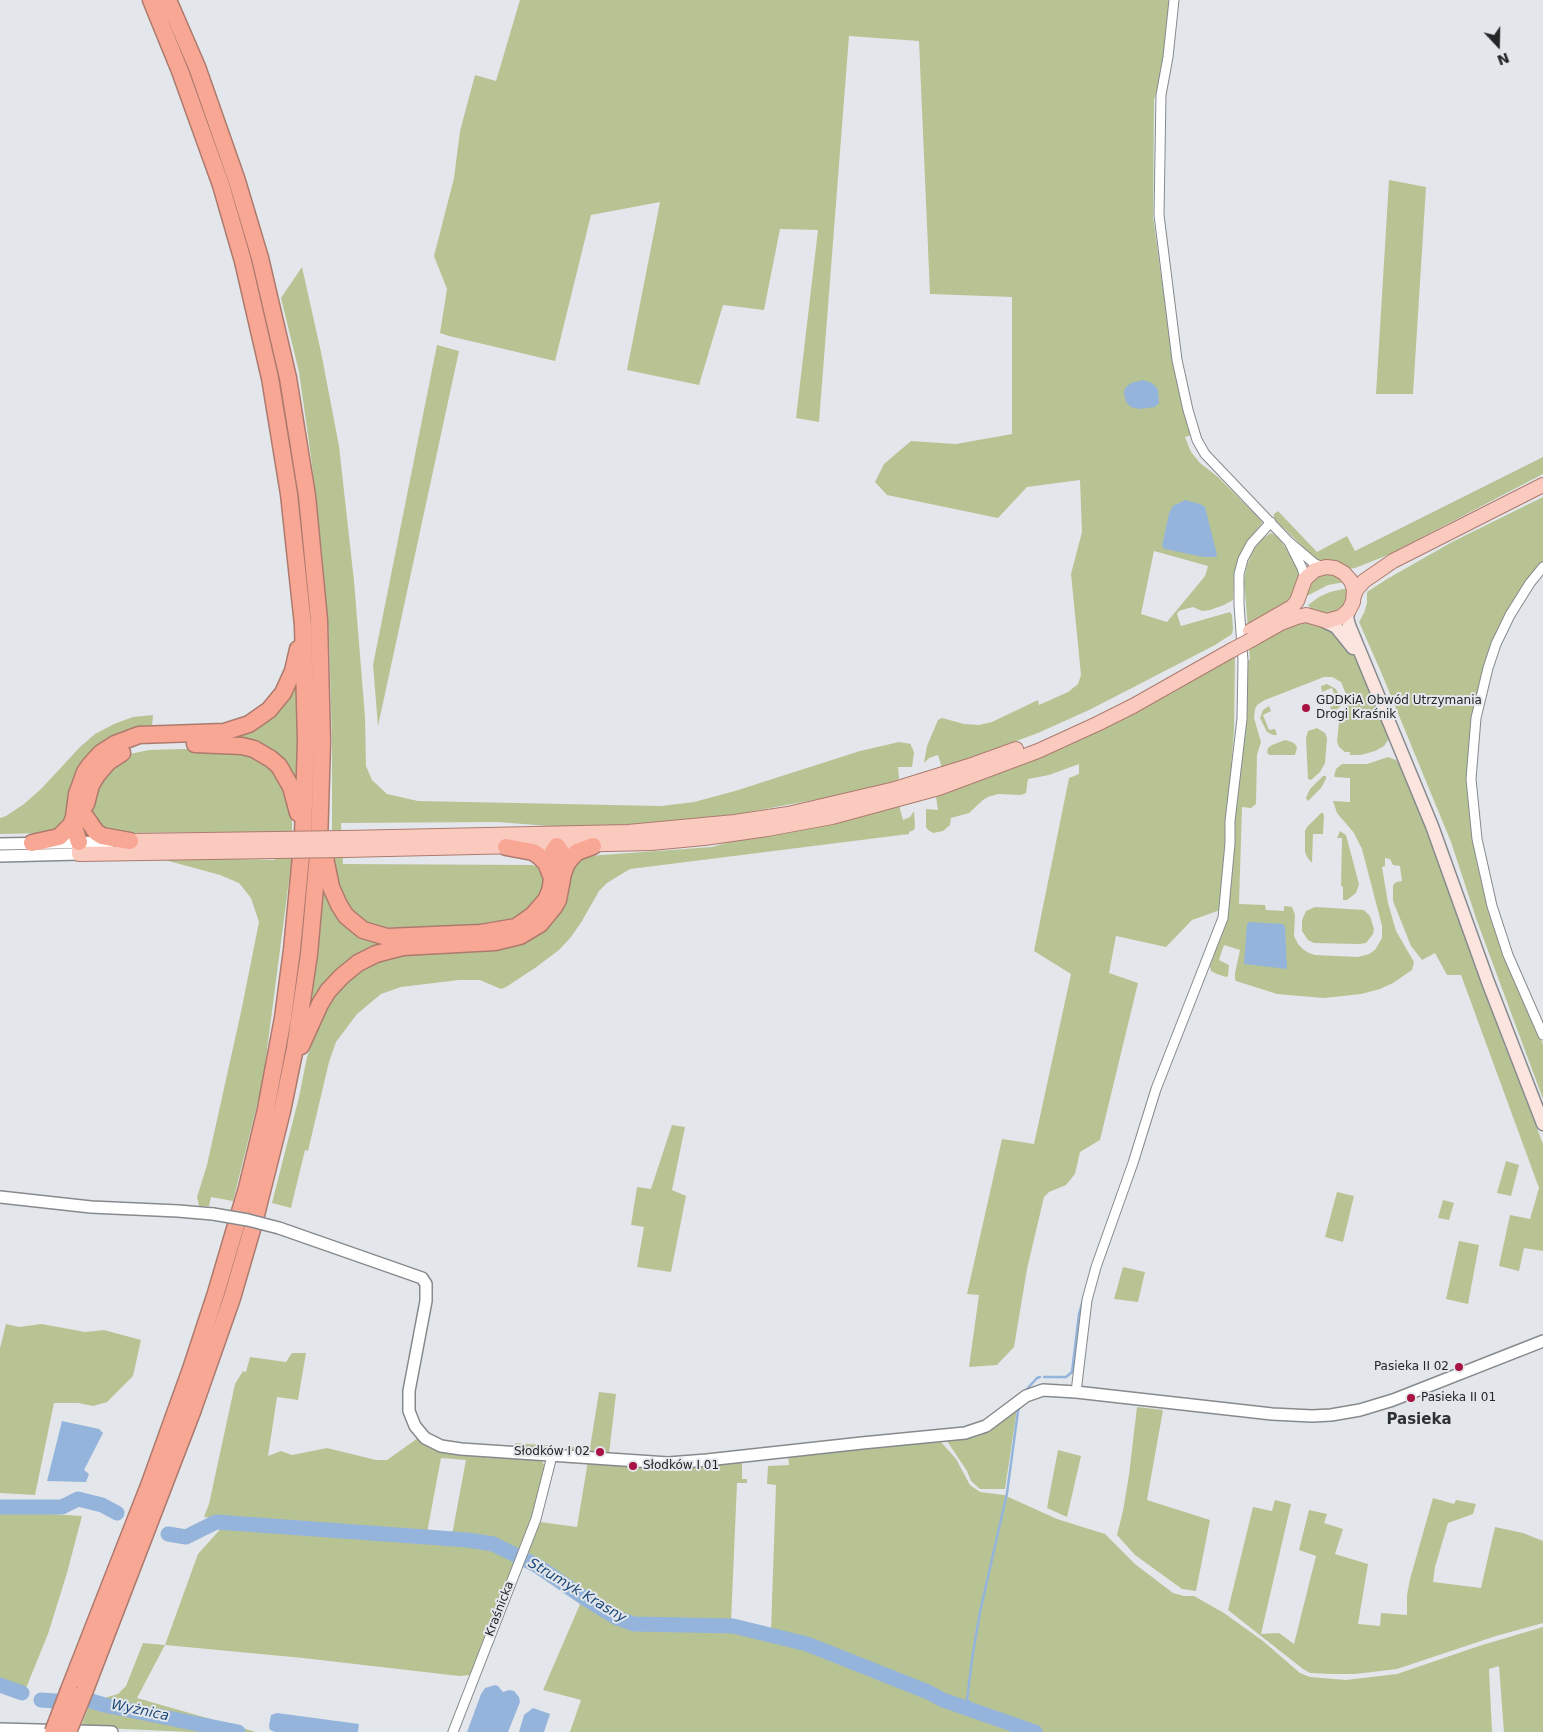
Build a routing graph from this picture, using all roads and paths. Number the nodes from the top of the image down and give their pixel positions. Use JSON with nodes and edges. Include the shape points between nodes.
{"nodes":[{"id":1,"x":151,"y":0,"type":"edge"},
{"id":2,"x":168,"y":0,"type":"edge"},
{"id":3,"x":1174,"y":0,"type":"edge"},
{"id":4,"x":1543,"y":485,"type":"edge"},
{"id":5,"x":1271,"y":522,"type":"junction"},
{"id":6,"x":1289,"y":542,"type":"junction"},
{"id":7,"x":1393,"y":561,"type":"junction"},
{"id":8,"x":1326,"y":567,"type":"junction"},
{"id":9,"x":1543,"y":567,"type":"edge"},
{"id":10,"x":1341,"y":571,"type":"junction"},
{"id":11,"x":1301,"y":587,"type":"junction"},
{"id":12,"x":1354,"y":596,"type":"junction"},
{"id":13,"x":1349,"y":610,"type":"junction"},
{"id":14,"x":1319,"y":619,"type":"junction"},
{"id":15,"x":303,"y":625,"type":"junction"},
{"id":16,"x":1250,"y":635,"type":"junction"},
{"id":17,"x":1232,"y":646,"type":"junction"},
{"id":18,"x":1364,"y":664,"type":"junction"},
{"id":19,"x":320,"y":813,"type":"junction"},
{"id":20,"x":79,"y":816,"type":"junction"},
{"id":21,"x":303,"y":835,"type":"junction"},
{"id":22,"x":557,"y":840,"type":"junction"},
{"id":23,"x":130,"y":842,"type":"junction"},
{"id":24,"x":32,"y":843,"type":"junction"},
{"id":25,"x":0,"y":844,"type":"edge"},
{"id":26,"x":344,"y":844,"type":"junction"},
{"id":27,"x":276,"y":845,"type":"junction"},
{"id":28,"x":593,"y":846,"type":"junction"},
{"id":29,"x":506,"y":847,"type":"junction"},
{"id":30,"x":79,"y":848,"type":"junction"},
{"id":31,"x":0,"y":856,"type":"edge"},
{"id":32,"x":557,"y":879,"type":"junction"},
{"id":33,"x":1543,"y":1035,"type":"edge"},
{"id":34,"x":289,"y":1074,"type":"junction"},
{"id":35,"x":1543,"y":1124,"type":"edge"},
{"id":36,"x":0,"y":1196,"type":"edge"},
{"id":37,"x":1543,"y":1341,"type":"edge"},
{"id":38,"x":1076,"y":1392,"type":"junction"},
{"id":39,"x":552,"y":1456,"type":"junction"},
{"id":40,"x":77,"y":1690,"type":"junction"},
{"id":41,"x":0,"y":1729,"type":"edge"},
{"id":42,"x":53,"y":1732,"type":"edge"},
{"id":43,"x":68,"y":1732,"type":"edge"},
{"id":44,"x":112,"y":1732,"type":"edge"},
{"id":45,"x":453,"y":1732,"type":"edge"}],
"edges":[{"from":1,"to":15,"type":"highway","via":[[209,148],[256,312],[287,476]]},
{"from":2,"to":19,"type":"highway","via":[[237,181],[260,258],[288,378],[308,505],[319,620]]},
{"from":3,"to":5,"type":"street","via":[[1161,95],[1159,215],[1177,360],[1199,445]]},
{"from":4,"to":7,"type":"main road"},
{"from":5,"to":6,"type":"street"},
{"from":5,"to":38,"type":"street","via":[[1251,544],[1240,574],[1242,720],[1223,918],[1156,1089],[1096,1267],[1087,1300]]},
{"from":6,"to":8,"type":"street","via":[[1315,564]]},
{"from":6,"to":11,"type":"street","via":[[1304,575]]},
{"from":7,"to":10,"type":"main road","via":[[1357,572]]},
{"from":7,"to":12,"type":"main road","via":[[1364,581]]},
{"from":8,"to":10,"type":"main road"},
{"from":8,"to":11,"type":"main road","via":[[1312,572]]},
{"from":9,"to":33,"type":"street","via":[[1510,615],[1496,644],[1476,718],[1471,779],[1477,839],[1492,906],[1505,947]]},
{"from":10,"to":12,"type":"main road","via":[[1351,581]]},
{"from":11,"to":14,"type":"main road","via":[[1304,608]]},
{"from":11,"to":16,"type":"main road","via":[[1292,607]]},
{"from":12,"to":13,"type":"main road"},
{"from":13,"to":14,"type":"main road","via":[[1338,619]]},
{"from":13,"to":18,"type":"main road","via":[[1348,622]]},
{"from":14,"to":16,"type":"main road","via":[[1302,616]]},
{"from":14,"to":18,"type":"main road","via":[[1336,627]]},
{"from":15,"to":20,"type":"highway","via":[[288,683],[269,710],[249,724],[224,732],[140,735],[115,744],[101,753],[85,772],[79,786]]},
{"from":15,"to":21,"type":"highway","via":[[306,741]]},
{"from":16,"to":17,"type":"main road"},
{"from":17,"to":22,"type":"main road","via":[[1057,733],[895,789],[788,814],[736,822]]},
{"from":17,"to":28,"type":"main road","via":[[1181,680],[1097,724],[1038,751],[932,790],[832,817],[767,829],[670,842]]},
{"from":18,"to":35,"type":"main road","via":[[1432,826],[1490,989]]},
{"from":19,"to":32,"type":"highway","via":[[326,866],[335,896],[346,916],[363,930],[374,934],[403,937],[471,934],[516,926],[539,909]]},
{"from":19,"to":34,"type":"highway","via":[[309,954]]},
{"from":20,"to":21,"type":"highway","via":[[97,775],[108,762],[124,752],[146,745],[229,745],[254,749],[278,766],[291,787]]},
{"from":20,"to":23,"type":"highway","via":[[102,836]]},
{"from":20,"to":24,"type":"highway","via":[[59,837]]},
{"from":20,"to":30,"type":"highway","via":[[83,838]]},
{"from":21,"to":40,"type":"highway","via":[[283,1018],[247,1188],[178,1407]]},
{"from":22,"to":26,"type":"main road"},
{"from":22,"to":28,"type":"main road"},
{"from":22,"to":29,"type":"main road"},
{"from":22,"to":32,"type":"highway","via":[[553,852]]},
{"from":23,"to":27,"type":"main road"},
{"from":23,"to":30,"type":"street"},
{"from":24,"to":25,"type":"street"},
{"from":24,"to":30,"type":"street"},
{"from":26,"to":27,"type":"main road","bridge":true},
{"from":26,"to":29,"type":"main road"},
{"from":27,"to":30,"type":"main road"},
{"from":28,"to":32,"type":"highway","via":[[570,858]]},
{"from":29,"to":32,"type":"highway","via":[[533,852],[546,862]]},
{"from":30,"to":31,"type":"street"},
{"from":32,"to":34,"type":"highway","via":[[559,894],[554,907],[540,924],[520,936],[494,942],[402,947],[376,954],[354,966],[334,983],[320,1004]]},
{"from":34,"to":40,"type":"highway","via":[[255,1220],[219,1336],[164,1488]]},
{"from":36,"to":39,"type":"street","bridge":true,"via":[[92,1207],[212,1214],[248,1220],[414,1274],[425,1281],[427,1288],[408,1402],[412,1420],[420,1434],[441,1446]]},
{"from":37,"to":38,"type":"street","via":[[1393,1400],[1331,1415],[1272,1414]]},
{"from":38,"to":39,"type":"street","via":[[1043,1390],[1031,1394],[986,1426],[960,1434],[668,1463]]},
{"from":39,"to":45,"type":"street","name":"Kraśnicka","via":[[536,1519]]},
{"from":40,"to":42,"type":"highway","bridge":true},
{"from":40,"to":43,"type":"highway","bridge":true},
{"from":41,"to":44,"type":"street"}]}
